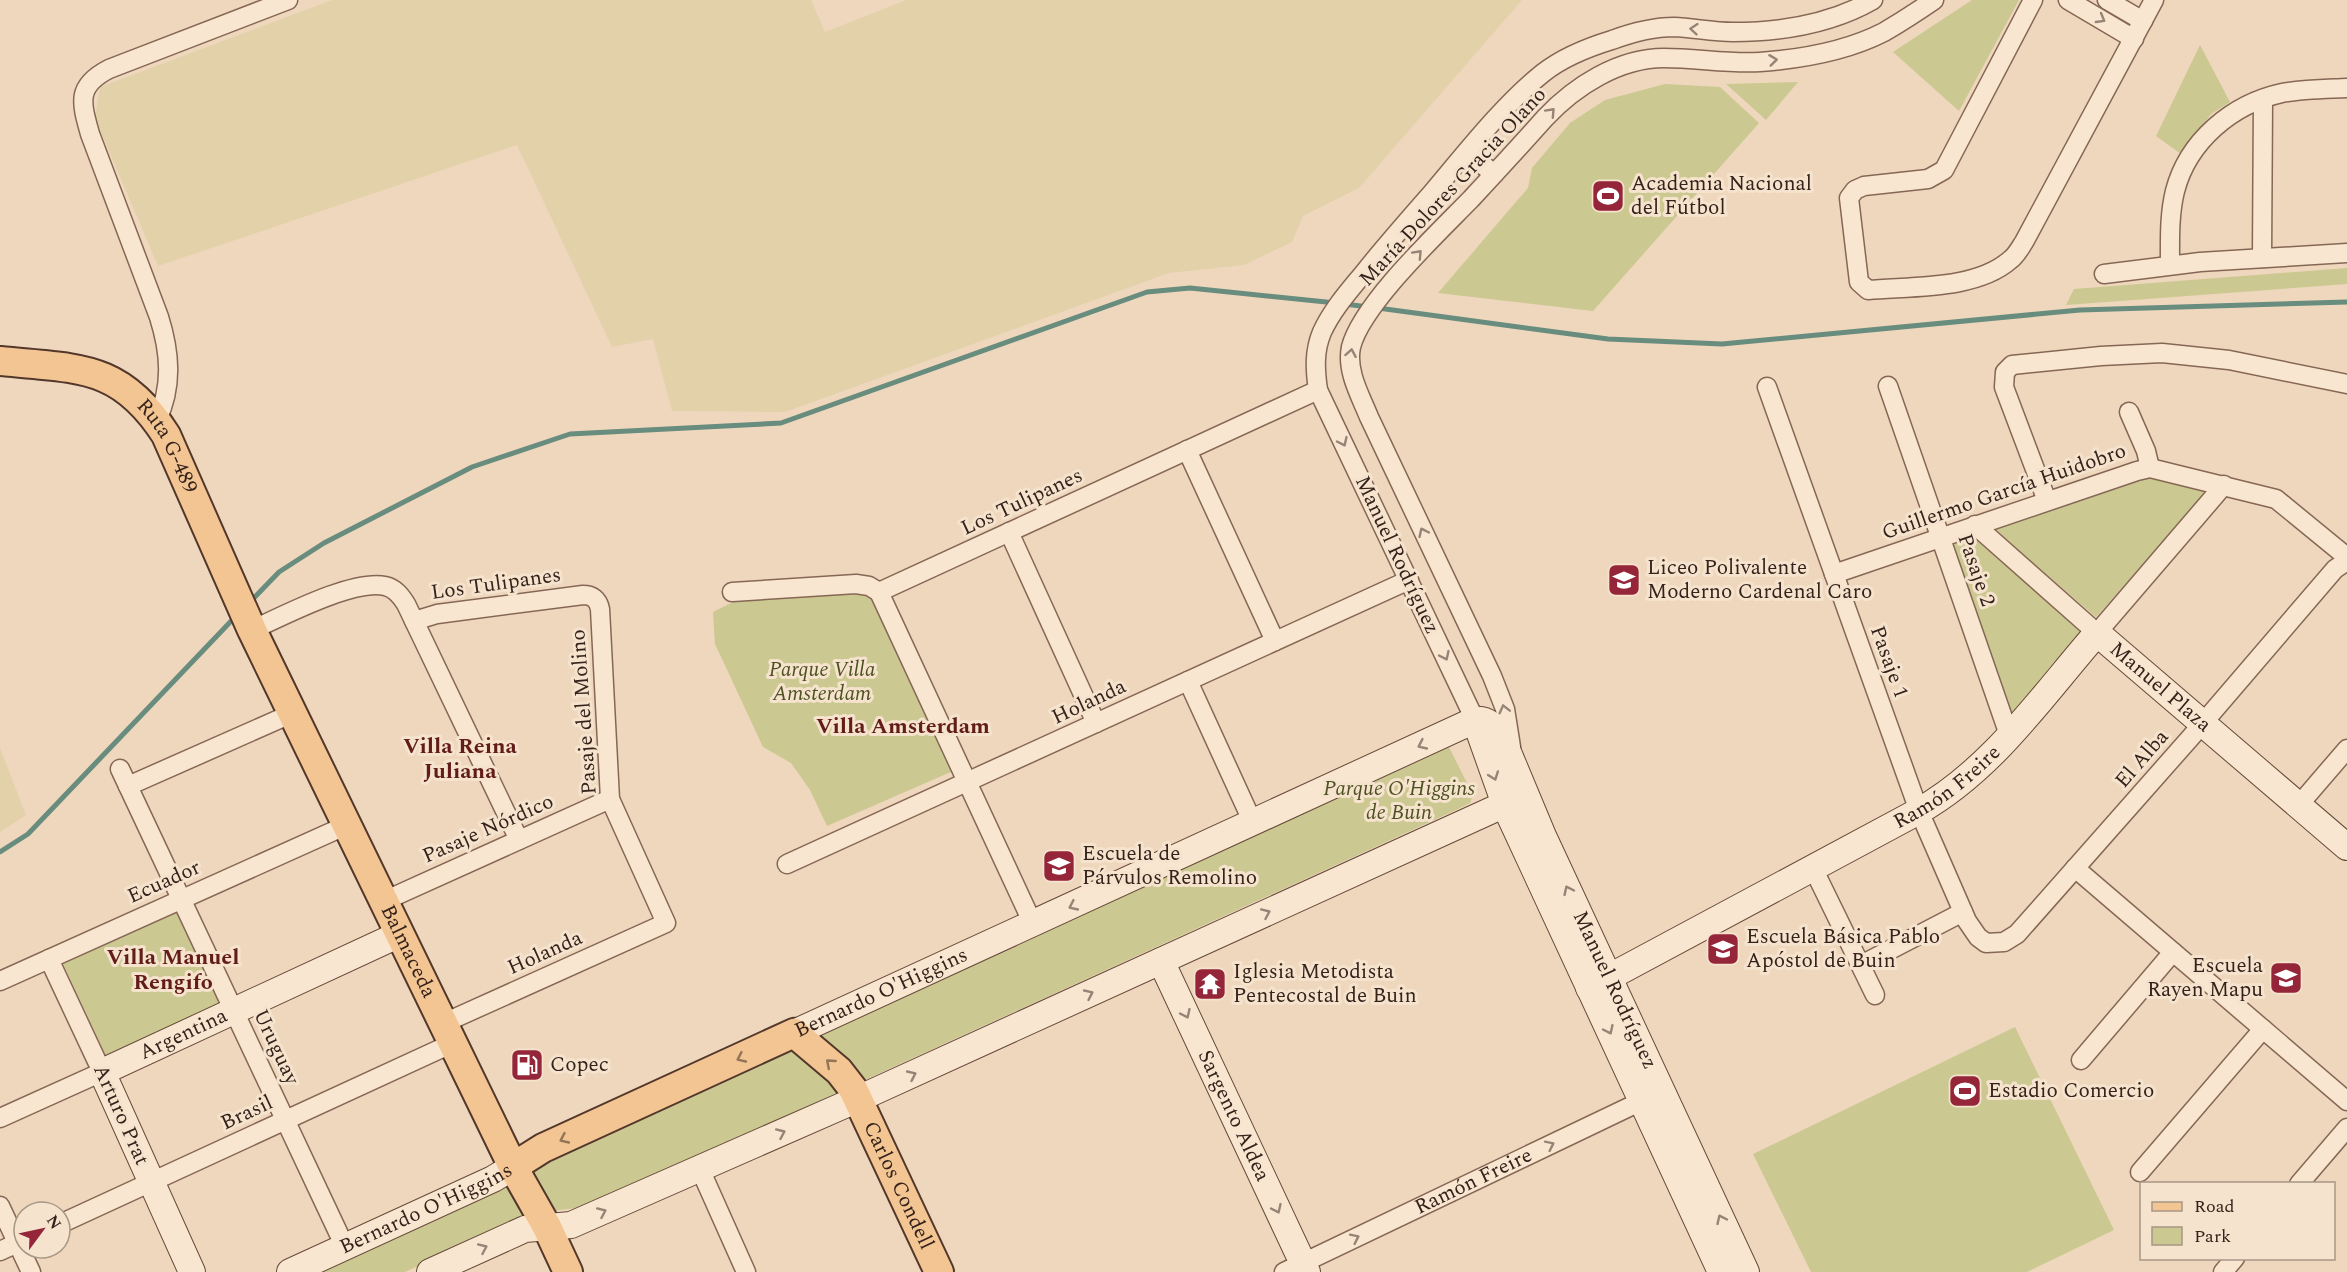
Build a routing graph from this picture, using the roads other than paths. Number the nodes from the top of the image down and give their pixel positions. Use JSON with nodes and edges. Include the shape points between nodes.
{"nodes":[{"id":1,"x":288,"y":0,"type":"edge"},
{"id":2,"x":1873,"y":0,"type":"edge"},
{"id":3,"x":2033,"y":0,"type":"edge"},
{"id":4,"x":2068,"y":0,"type":"edge"},
{"id":5,"x":2107,"y":0,"type":"edge"},
{"id":6,"x":2154,"y":0,"type":"edge"},
{"id":7,"x":1932,"y":1,"type":"edge"},
{"id":8,"x":2143,"y":21,"type":"junction"},
{"id":9,"x":1731,"y":32,"type":"junction"},
{"id":10,"x":2134,"y":39,"type":"junction"},
{"id":11,"x":1730,"y":62,"type":"junction"},
{"id":12,"x":2347,"y":88,"type":"edge"},
{"id":13,"x":2263,"y":99,"type":"junction"},
{"id":14,"x":1467,"y":152,"type":"junction"},
{"id":15,"x":1494,"y":174,"type":"junction"},
{"id":16,"x":2347,"y":253,"type":"edge"},
{"id":17,"x":2262,"y":258,"type":"junction"},
{"id":18,"x":2170,"y":265,"type":"junction"},
{"id":19,"x":2104,"y":274,"type":"dead end"},
{"id":20,"x":0,"y":361,"type":"edge"},
{"id":21,"x":2347,"y":384,"type":"edge"},
{"id":22,"x":1888,"y":386,"type":"dead end"},
{"id":23,"x":1767,"y":387,"type":"dead end"},
{"id":24,"x":1318,"y":390,"type":"junction"},
{"id":25,"x":2128,"y":411,"type":"dead end"},
{"id":26,"x":157,"y":420,"type":"junction"},
{"id":27,"x":1187,"y":450,"type":"junction"},
{"id":28,"x":2150,"y":468,"type":"junction"},
{"id":29,"x":2224,"y":485,"type":"junction"},
{"id":30,"x":2047,"y":501,"type":"junction"},
{"id":31,"x":1975,"y":525,"type":"junction"},
{"id":32,"x":1009,"y":532,"type":"junction"},
{"id":33,"x":1941,"y":537,"type":"junction"},
{"id":34,"x":2347,"y":559,"type":"edge"},
{"id":35,"x":1834,"y":574,"type":"junction"},
{"id":36,"x":1409,"y":580,"type":"junction"},
{"id":37,"x":732,"y":592,"type":"dead end"},
{"id":38,"x":879,"y":592,"type":"junction"},
{"id":39,"x":594,"y":598,"type":"joint"},
{"id":40,"x":246,"y":617,"type":"junction"},
{"id":41,"x":414,"y":621,"type":"junction"},
{"id":42,"x":2097,"y":633,"type":"junction"},
{"id":43,"x":1275,"y":641,"type":"junction"},
{"id":44,"x":1188,"y":681,"type":"junction"},
{"id":45,"x":293,"y":713,"type":"junction"},
{"id":46,"x":1475,"y":720,"type":"junction"},
{"id":47,"x":1096,"y":723,"type":"junction"},
{"id":48,"x":2203,"y":723,"type":"junction"},
{"id":49,"x":2009,"y":735,"type":"junction"},
{"id":50,"x":2347,"y":749,"type":"edge"},
{"id":51,"x":1515,"y":766,"type":"junction"},
{"id":52,"x":120,"y":769,"type":"dead end"},
{"id":53,"x":967,"y":782,"type":"junction"},
{"id":54,"x":128,"y":786,"type":"junction"},
{"id":55,"x":610,"y":799,"type":"junction"},
{"id":56,"x":1515,"y":800,"type":"junction"},
{"id":57,"x":2298,"y":806,"type":"junction"},
{"id":58,"x":1918,"y":811,"type":"junction"},
{"id":59,"x":1253,"y":824,"type":"junction"},
{"id":60,"x":347,"y":825,"type":"junction"},
{"id":61,"x":519,"y":840,"type":"junction"},
{"id":62,"x":2347,"y":847,"type":"edge"},
{"id":63,"x":787,"y":864,"type":"dead end"},
{"id":64,"x":1813,"y":868,"type":"junction"},
{"id":65,"x":2075,"y":868,"type":"junction"},
{"id":66,"x":182,"y":899,"type":"junction"},
{"id":67,"x":384,"y":901,"type":"junction"},
{"id":68,"x":1963,"y":912,"type":"junction"},
{"id":69,"x":666,"y":923,"type":"joint"},
{"id":70,"x":1033,"y":924,"type":"junction"},
{"id":71,"x":400,"y":934,"type":"junction"},
{"id":72,"x":1986,"y":943,"type":"joint"},
{"id":73,"x":2173,"y":952,"type":"junction"},
{"id":74,"x":49,"y":959,"type":"junction"},
{"id":75,"x":1161,"y":961,"type":"junction"},
{"id":76,"x":1861,"y":965,"type":"junction"},
{"id":77,"x":0,"y":981,"type":"edge"},
{"id":78,"x":1599,"y":982,"type":"junction"},
{"id":79,"x":1875,"y":994,"type":"dead end"},
{"id":80,"x":234,"y":1011,"type":"junction"},
{"id":81,"x":2263,"y":1029,"type":"junction"},
{"id":82,"x":448,"y":1033,"type":"junction"},
{"id":83,"x":794,"y":1033,"type":"junction"},
{"id":84,"x":2081,"y":1060,"type":"dead end"},
{"id":85,"x":102,"y":1072,"type":"junction"},
{"id":86,"x":1652,"y":1096,"type":"junction"},
{"id":87,"x":858,"y":1099,"type":"junction"},
{"id":88,"x":2347,"y":1101,"type":"edge"},
{"id":89,"x":0,"y":1118,"type":"edge"},
{"id":90,"x":285,"y":1121,"type":"junction"},
{"id":91,"x":2347,"y":1128,"type":"edge"},
{"id":92,"x":513,"y":1167,"type":"junction"},
{"id":93,"x":700,"y":1169,"type":"junction"},
{"id":94,"x":2140,"y":1172,"type":"dead end"},
{"id":95,"x":151,"y":1182,"type":"junction"},
{"id":96,"x":2301,"y":1182,"type":"edge"},
{"id":97,"x":0,"y":1206,"type":"edge"},
{"id":98,"x":72,"y":1218,"type":"edge"},
{"id":99,"x":12,"y":1227,"type":"edge"},
{"id":100,"x":547,"y":1227,"type":"junction"},
{"id":101,"x":345,"y":1247,"type":"junction"},
{"id":102,"x":2233,"y":1260,"type":"edge"},
{"id":103,"x":1298,"y":1269,"type":"edge"},
{"id":104,"x":192,"y":1272,"type":"edge"},
{"id":105,"x":290,"y":1272,"type":"edge"},
{"id":106,"x":430,"y":1272,"type":"edge"},
{"id":107,"x":568,"y":1272,"type":"edge"},
{"id":108,"x":746,"y":1272,"type":"edge"},
{"id":109,"x":937,"y":1272,"type":"edge"},
{"id":110,"x":1721,"y":1272,"type":"edge"},
{"id":111,"x":1746,"y":1272,"type":"edge"},
{"id":112,"x":2223,"y":1272,"type":"edge"}],
"edges":[{"from":1,"to":26,"type":"street","via":[[109,69],[94,78],[84,91],[84,113],[90,134],[166,342],[168,390]]},
{"from":2,"to":9,"type":"street","name":"María Dolores Gracia Olano","via":[[1815,24]]},
{"from":3,"to":10,"type":"street","via":[[1944,170],[1928,180],[1864,186],[1849,198],[1859,282],[1868,290],[1963,282],[2011,260]]},
{"from":4,"to":10,"type":"street","one_way":true},
{"from":5,"to":8,"type":"street"},
{"from":6,"to":8,"type":"street"},
{"from":11,"to":7,"type":"street","name":"María Dolores Gracia Olano","one_way":true,"via":[[1761,62],[1840,49],[1883,32]]},
{"from":8,"to":10,"type":"street"},
{"from":9,"to":11,"type":"street"},
{"from":9,"to":14,"type":"street","name":"María Dolores Gracia Olano","one_way":true,"via":[[1672,27],[1611,40],[1572,56],[1544,72],[1521,93]]},
{"from":15,"to":11,"type":"street","name":"María Dolores Gracia Olano","one_way":true,"via":[[1560,102],[1616,68],[1663,58]]},
{"from":12,"to":13,"type":"street","via":[[2301,90]]},
{"from":13,"to":17,"type":"street"},
{"from":13,"to":18,"type":"street","via":[[2239,109],[2211,130],[2187,162],[2174,194]]},
{"from":14,"to":15,"type":"street"},
{"from":14,"to":24,"type":"street","name":"María Dolores Gracia Olano","via":[[1332,314],[1316,351]]},
{"from":51,"to":15,"type":"street","name":"María Dolores Gracia Olano","one_way":true,"via":[[1505,709],[1492,676],[1369,417],[1349,364],[1352,346],[1379,298]]},
{"from":16,"to":17,"type":"street"},
{"from":17,"to":18,"type":"street"},
{"from":18,"to":19,"type":"street"},
{"from":20,"to":26,"type":"main road","name":"Ruta G-489","via":[[72,368],[105,377],[135,395]]},
{"from":21,"to":30,"type":"street","via":[[2229,360],[2162,353],[2017,364],[2005,372],[2004,387]]},
{"from":22,"to":33,"type":"street","name":"Pasaje 2"},
{"from":23,"to":35,"type":"street","name":"Pasaje 1"},
{"from":24,"to":27,"type":"street","name":"Los Tulipanes"},
{"from":24,"to":36,"type":"street","name":"Manuel Rodríguez","one_way":true},
{"from":25,"to":28,"type":"street"},
{"from":26,"to":40,"type":"main road","name":"Ruta G-489"},
{"from":27,"to":32,"type":"street","name":"Los Tulipanes"},
{"from":27,"to":43,"type":"street"},
{"from":28,"to":29,"type":"street","name":"Guillermo García Huidobro"},
{"from":28,"to":30,"type":"street","name":"Guillermo García Huidobro"},
{"from":29,"to":34,"type":"street","name":"Guillermo García Huidobro","via":[[2276,499]]},
{"from":29,"to":42,"type":"street","name":"Ramón Freire"},
{"from":30,"to":31,"type":"street","name":"Guillermo García Huidobro"},
{"from":31,"to":33,"type":"street","name":"Guillermo García Huidobro"},
{"from":31,"to":42,"type":"street","name":"Manuel Plaza"},
{"from":32,"to":38,"type":"street","name":"Los Tulipanes"},
{"from":32,"to":47,"type":"street"},
{"from":33,"to":35,"type":"street","name":"Guillermo García Huidobro"},
{"from":33,"to":49,"type":"street","name":"Pasaje 2"},
{"from":34,"to":48,"type":"street","name":"El Alba"},
{"from":35,"to":58,"type":"street","name":"Pasaje 1"},
{"from":36,"to":43,"type":"street","name":"Holanda"},
{"from":36,"to":46,"type":"street","name":"Manuel Rodríguez","one_way":true},
{"from":37,"to":38,"type":"street","via":[[856,584]]},
{"from":38,"to":53,"type":"street"},
{"from":39,"to":41,"type":"street","name":"Los Tulipanes","via":[[583,595],[437,614]]},
{"from":39,"to":55,"type":"street","name":"Pasaje del Molino","via":[[600,609]]},
{"from":40,"to":41,"type":"street","name":"Los Tulipanes","via":[[378,585],[397,592]]},
{"from":40,"to":45,"type":"main road","name":"Balmaceda"},
{"from":41,"to":61,"type":"street"},
{"from":42,"to":48,"type":"main road","name":"Manuel Plaza"},
{"from":42,"to":49,"type":"main road","name":"Ramón Freire"},
{"from":43,"to":44,"type":"street","name":"Holanda"},
{"from":44,"to":47,"type":"street","name":"Holanda"},
{"from":44,"to":59,"type":"street"},
{"from":45,"to":54,"type":"street"},
{"from":45,"to":60,"type":"main road","name":"Balmaceda"},
{"from":46,"to":51,"type":"main road","name":"Manuel Rodríguez","via":[[1485,720],[1493,727]]},
{"from":46,"to":56,"type":"main road","name":"Manuel Rodríguez","one_way":true},
{"from":46,"to":59,"type":"main road","name":"Bernardo O'Higgins","one_way":true},
{"from":47,"to":53,"type":"street","name":"Holanda"},
{"from":48,"to":57,"type":"main road","name":"Manuel Plaza"},
{"from":48,"to":65,"type":"street","name":"El Alba"},
{"from":49,"to":58,"type":"main road","name":"Ramón Freire","via":[[1967,778]]},
{"from":50,"to":57,"type":"street"},
{"from":51,"to":56,"type":"main road","name":"Manuel Rodríguez"},
{"from":52,"to":54,"type":"street","name":"Uruguay"},
{"from":53,"to":63,"type":"street","name":"Holanda"},
{"from":53,"to":70,"type":"street"},
{"from":54,"to":66,"type":"street","name":"Uruguay"},
{"from":55,"to":61,"type":"street","name":"Pasaje Nórdico"},
{"from":55,"to":69,"type":"street","name":"Pasaje del Molino"},
{"from":75,"to":56,"type":"main road","one_way":true},
{"from":56,"to":78,"type":"main road","name":"Manuel Rodríguez"},
{"from":57,"to":62,"type":"main road","name":"Manuel Plaza"},
{"from":58,"to":64,"type":"main road","name":"Ramón Freire"},
{"from":58,"to":68,"type":"street","name":"Pasaje 1"},
{"from":59,"to":70,"type":"main road","name":"Bernardo O'Higgins","one_way":true},
{"from":60,"to":66,"type":"street","name":"Ecuador"},
{"from":60,"to":67,"type":"main road","name":"Balmaceda"},
{"from":61,"to":67,"type":"street","name":"Pasaje Nórdico"},
{"from":64,"to":76,"type":"street"},
{"from":64,"to":78,"type":"main road","name":"Ramón Freire"},
{"from":65,"to":72,"type":"street","name":"El Alba","via":[[2017,934],[2004,942]]},
{"from":65,"to":73,"type":"street"},
{"from":66,"to":74,"type":"street","name":"Ecuador"},
{"from":66,"to":80,"type":"street","name":"Uruguay"},
{"from":67,"to":71,"type":"main road","name":"Balmaceda"},
{"from":68,"to":72,"type":"street","name":"Pasaje 1","via":[[1972,930]]},
{"from":68,"to":76,"type":"street"},
{"from":69,"to":82,"type":"street","name":"Holanda"},
{"from":70,"to":83,"type":"main road","name":"Bernardo O'Higgins"},
{"from":71,"to":80,"type":"main road","name":"Argentina"},
{"from":71,"to":82,"type":"main road","name":"Balmaceda"},
{"from":73,"to":81,"type":"street"},
{"from":73,"to":84,"type":"street"},
{"from":74,"to":77,"type":"street","name":"Ecuador"},
{"from":74,"to":85,"type":"street","name":"Arturo Prat"},
{"from":87,"to":75,"type":"main road","one_way":true},
{"from":75,"to":103,"type":"main road","name":"Sargento Aldea","one_way":true},
{"from":76,"to":79,"type":"street"},
{"from":78,"to":86,"type":"main road","name":"Manuel Rodríguez"},
{"from":80,"to":85,"type":"main road","name":"Argentina"},
{"from":80,"to":90,"type":"street","name":"Uruguay"},
{"from":81,"to":88,"type":"street"},
{"from":81,"to":94,"type":"street"},
{"from":82,"to":90,"type":"street","name":"Brasil"},
{"from":82,"to":92,"type":"main road","name":"Balmaceda"},
{"from":87,"to":83,"type":"main road","name":"Carlos Condell","one_way":true,"via":[[839,1071]]},
{"from":83,"to":92,"type":"main road","name":"Bernardo O'Higgins","one_way":true,"via":[[543,1148]]},
{"from":85,"to":89,"type":"street","name":"Argentina"},
{"from":85,"to":95,"type":"main road","name":"Arturo Prat"},
{"from":103,"to":86,"type":"street","name":"Ramón Freire","one_way":true},
{"from":86,"to":110,"type":"main road","name":"Manuel Rodríguez"},
{"from":111,"to":86,"type":"main road","name":"Manuel Rodríguez","one_way":true},
{"from":93,"to":87,"type":"main road","one_way":true},
{"from":87,"to":109,"type":"main road","name":"Carlos Condell"},
{"from":90,"to":95,"type":"street","name":"Brasil"},
{"from":90,"to":101,"type":"street","name":"Uruguay"},
{"from":91,"to":96,"type":"street"},
{"from":92,"to":100,"type":"main road","name":"Balmaceda"},
{"from":92,"to":101,"type":"main road","name":"Bernardo O'Higgins"},
{"from":100,"to":93,"type":"main road","one_way":true,"via":[[572,1225]]},
{"from":93,"to":108,"type":"street"},
{"from":95,"to":98,"type":"street","name":"Brasil"},
{"from":95,"to":104,"type":"main road","name":"Arturo Prat"},
{"from":97,"to":99,"type":"street"},
{"from":106,"to":100,"type":"main road","one_way":true,"via":[[525,1229]]},
{"from":100,"to":107,"type":"main road","name":"Balmaceda"},
{"from":101,"to":105,"type":"main road","name":"Bernardo O'Higgins"},
{"from":102,"to":112,"type":"street"}]}
